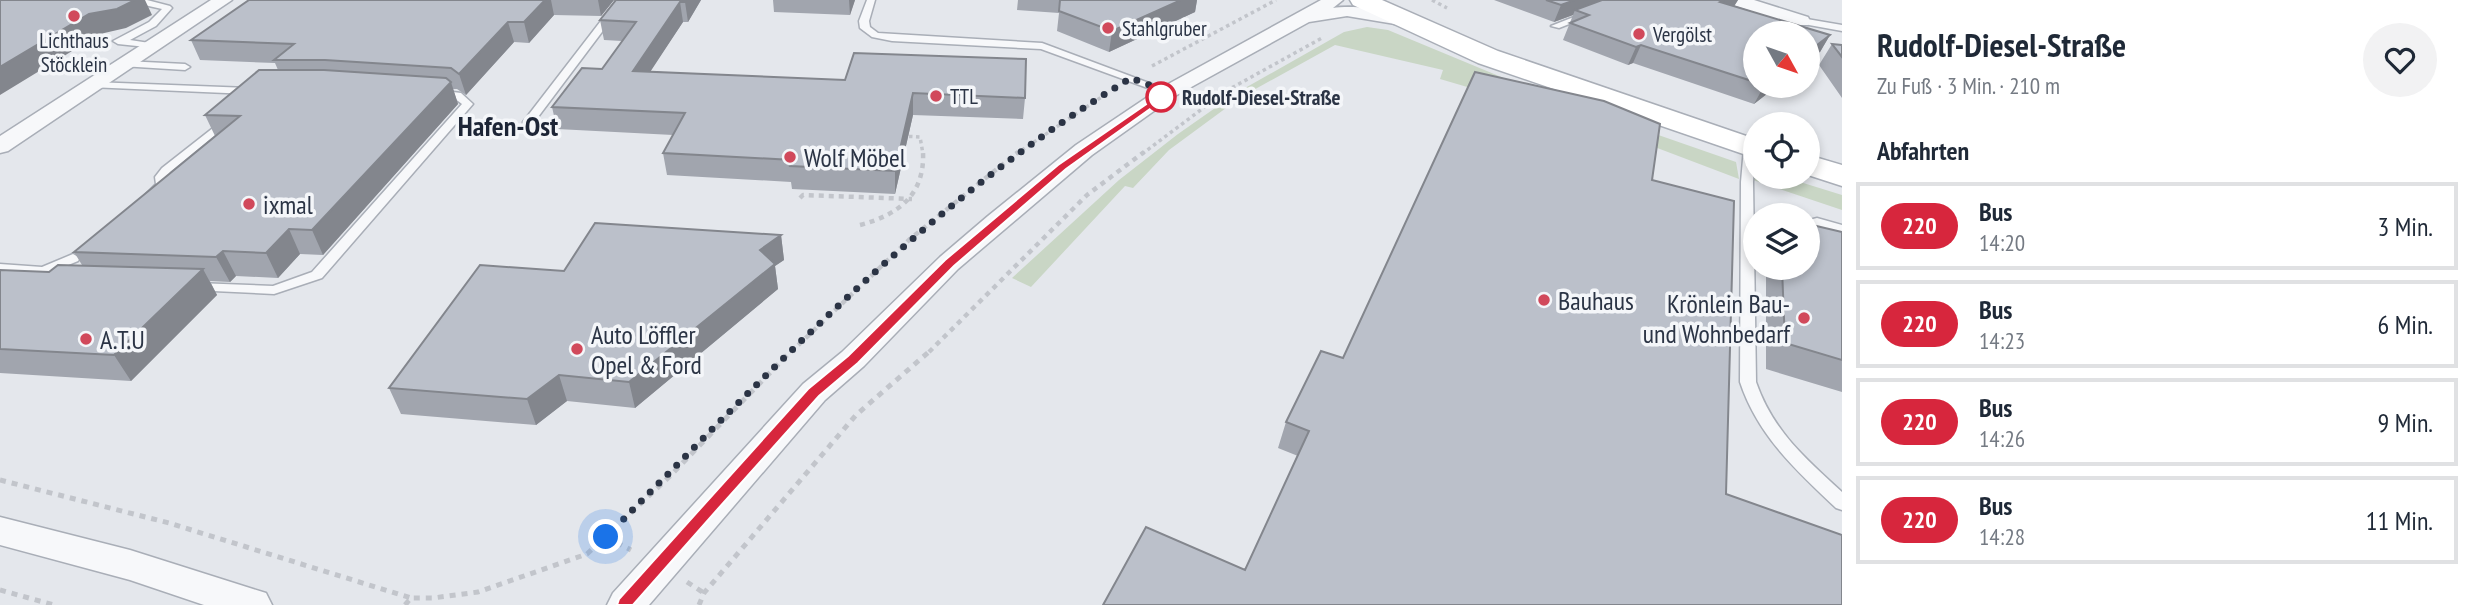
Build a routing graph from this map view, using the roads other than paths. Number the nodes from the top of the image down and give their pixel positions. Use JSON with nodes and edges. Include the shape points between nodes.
{"nodes":[{"id":1,"x":103,"y":0,"type":"edge"},
{"id":2,"x":223,"y":0,"type":"edge"},
{"id":3,"x":622,"y":0,"type":"edge"},
{"id":4,"x":871,"y":0,"type":"edge"},
{"id":5,"x":1306,"y":0,"type":"edge"},
{"id":6,"x":1334,"y":0,"type":"edge"},
{"id":7,"x":1362,"y":0,"type":"edge"},
{"id":8,"x":1736,"y":0,"type":"edge"},
{"id":9,"x":1604,"y":9,"type":"edge"},
{"id":10,"x":1398,"y":10,"type":"edge"},
{"id":11,"x":1801,"y":21,"type":"edge"},
{"id":12,"x":1291,"y":23,"type":"junction"},
{"id":13,"x":1820,"y":24,"type":"edge"},
{"id":14,"x":1556,"y":26,"type":"edge"},
{"id":15,"x":1842,"y":28,"type":"edge"},
{"id":16,"x":153,"y":46,"type":"junction"},
{"id":17,"x":125,"y":64,"type":"junction"},
{"id":18,"x":185,"y":67,"type":"dead end"},
{"id":19,"x":93,"y":85,"type":"junction"},
{"id":20,"x":417,"y":91,"type":"edge"},
{"id":21,"x":252,"y":94,"type":"edge"},
{"id":22,"x":1179,"y":109,"type":"junction"},
{"id":23,"x":237,"y":111,"type":"edge"},
{"id":24,"x":546,"y":124,"type":"dead end"},
{"id":25,"x":0,"y":146,"type":"edge"},
{"id":26,"x":1743,"y":146,"type":"edge"},
{"id":27,"x":1820,"y":169,"type":"edge"},
{"id":28,"x":1842,"y":176,"type":"edge"},
{"id":29,"x":1747,"y":189,"type":"edge"},
{"id":30,"x":144,"y":200,"type":"edge"},
{"id":31,"x":1820,"y":223,"type":"edge"},
{"id":32,"x":1842,"y":229,"type":"edge"},
{"id":33,"x":73,"y":258,"type":"dead end"},
{"id":34,"x":0,"y":268,"type":"edge"},
{"id":35,"x":180,"y":287,"type":"edge"},
{"id":36,"x":1842,"y":503,"type":"edge"},
{"id":37,"x":0,"y":531,"type":"edge"},
{"id":38,"x":253,"y":605,"type":"edge"},
{"id":39,"x":626,"y":605,"type":"edge"}],
"edges":[{"from":1,"to":16,"type":"lane","via":[[141,1],[167,8],[135,35],[118,41]]},
{"from":2,"to":16,"type":"street"},
{"from":3,"to":24,"type":"lane","via":[[527,124]]},
{"from":4,"to":22,"type":"lane","via":[[865,28],[876,35],[1042,46],[1131,78]]},
{"from":5,"to":12,"type":"street"},
{"from":6,"to":12,"type":"street"},
{"from":7,"to":10,"type":"street"},
{"from":8,"to":11,"type":"street"},
{"from":9,"to":14,"type":"lane"},
{"from":10,"to":12,"type":"street","via":[[1347,11]]},
{"from":10,"to":26,"type":"street","via":[[1488,57]]},
{"from":12,"to":22,"type":"street"},
{"from":13,"to":15,"type":"lane"},
{"from":16,"to":17,"type":"street"},
{"from":17,"to":18,"type":"lane"},
{"from":17,"to":19,"type":"street"},
{"from":19,"to":21,"type":"lane"},
{"from":19,"to":25,"type":"street"},
{"from":20,"to":35,"type":"lane","via":[[457,95],[468,104],[317,275],[274,290]]},
{"from":22,"to":39,"type":"street","via":[[1073,158],[949,263],[814,393]]},
{"from":23,"to":30,"type":"lane","via":[[166,170],[162,185]]},
{"from":27,"to":28,"type":"street"},
{"from":29,"to":36,"type":"lane","via":[[1748,382],[1754,405],[1766,428]]},
{"from":31,"to":32,"type":"lane"},
{"from":33,"to":34,"type":"lane","via":[[50,275]]},
{"from":37,"to":38,"type":"street","via":[[130,565]]}]}
